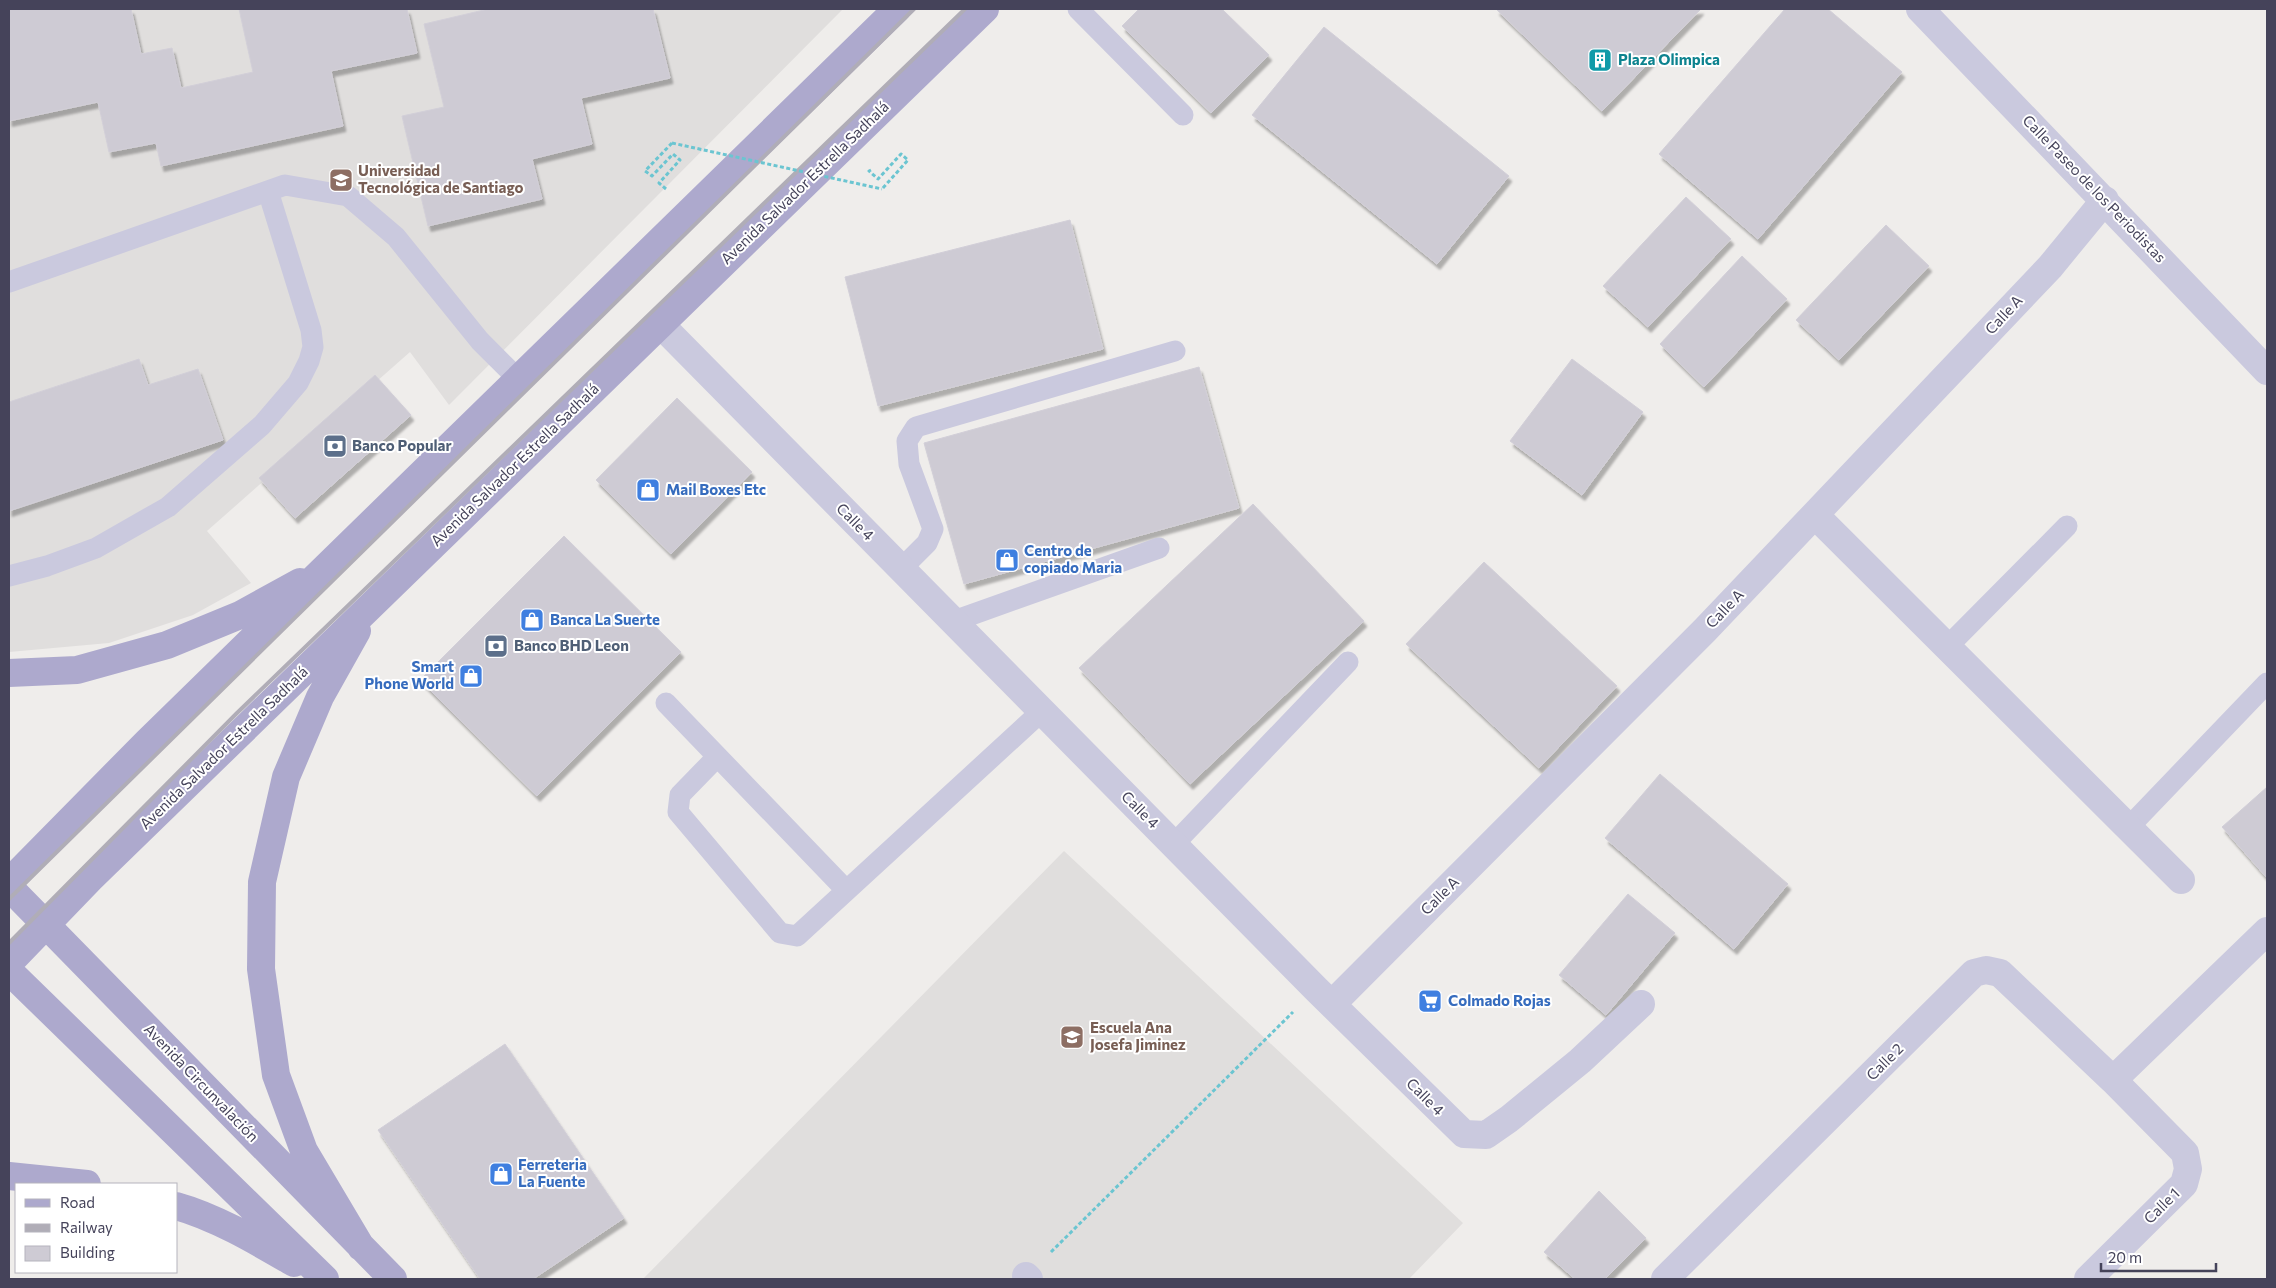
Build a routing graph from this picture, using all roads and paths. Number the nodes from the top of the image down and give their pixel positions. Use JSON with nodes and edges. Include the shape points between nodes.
{"nodes":[{"id":1,"x":897,"y":9,"type":"edge"},
{"id":2,"x":985,"y":9,"type":"edge"},
{"id":3,"x":1920,"y":9,"type":"edge"},
{"id":4,"x":1088,"y":12,"type":"edge"},
{"id":5,"x":1184,"y":115,"type":"dead end"},
{"id":6,"x":875,"y":165,"type":"dead end"},
{"id":7,"x":659,"y":183,"type":"dead end"},
{"id":8,"x":268,"y":191,"type":"junction"},
{"id":9,"x":2105,"y":200,"type":"junction"},
{"id":10,"x":9,"y":282,"type":"edge"},
{"id":11,"x":660,"y":324,"type":"junction"},
{"id":12,"x":1175,"y":351,"type":"dead end"},
{"id":13,"x":2267,"y":371,"type":"edge"},
{"id":14,"x":518,"y":379,"type":"junction"},
{"id":15,"x":1815,"y":515,"type":"junction"},
{"id":16,"x":2066,"y":526,"type":"dead end"},
{"id":17,"x":1159,"y":548,"type":"dead end"},
{"id":18,"x":330,"y":566,"type":"junction"},
{"id":19,"x":901,"y":569,"type":"junction"},
{"id":20,"x":9,"y":576,"type":"edge"},
{"id":21,"x":372,"y":604,"type":"junction"},
{"id":22,"x":954,"y":621,"type":"junction"},
{"id":23,"x":1947,"y":647,"type":"junction"},
{"id":24,"x":1348,"y":662,"type":"dead end"},
{"id":25,"x":9,"y":673,"type":"edge"},
{"id":26,"x":2267,"y":684,"type":"edge"},
{"id":27,"x":666,"y":703,"type":"dead end"},
{"id":28,"x":1042,"y":711,"type":"junction"},
{"id":29,"x":717,"y":757,"type":"junction"},
{"id":30,"x":2128,"y":828,"type":"junction"},
{"id":31,"x":1174,"y":844,"type":"junction"},
{"id":32,"x":2181,"y":880,"type":"dead end"},
{"id":33,"x":9,"y":882,"type":"edge"},
{"id":34,"x":9,"y":887,"type":"edge"},
{"id":35,"x":846,"y":890,"type":"junction"},
{"id":36,"x":47,"y":925,"type":"junction"},
{"id":37,"x":2267,"y":931,"type":"edge"},
{"id":38,"x":9,"y":963,"type":"edge"},
{"id":39,"x":9,"y":971,"type":"edge"},
{"id":40,"x":1324,"y":996,"type":"junction"},
{"id":41,"x":1641,"y":1004,"type":"dead end"},
{"id":42,"x":2113,"y":1080,"type":"junction"},
{"id":43,"x":9,"y":1176,"type":"edge"},
{"id":44,"x":77,"y":1183,"type":"edge"},
{"id":45,"x":178,"y":1207,"type":"edge"},
{"id":46,"x":361,"y":1247,"type":"junction"},
{"id":47,"x":1028,"y":1278,"type":"edge"},
{"id":48,"x":324,"y":1279,"type":"edge"},
{"id":49,"x":393,"y":1279,"type":"edge"},
{"id":50,"x":1666,"y":1279,"type":"edge"},
{"id":51,"x":2088,"y":1279,"type":"edge"}],
"edges":[{"from":1,"to":14,"type":"main road"},
{"from":2,"to":11,"type":"main road","name":"Avenida Salvador Estrella Sadhalá"},
{"from":3,"to":9,"type":"street","name":"Calle Paseo de los Periodistas"},
{"from":4,"to":5,"type":"lane"},
{"from":6,"to":7,"type":"path","bridge":true,"via":[[869,171],[878,179],[901,154],[908,160],[882,188],[672,143],[645,170],[652,176],[673,154],[680,160]]},
{"from":8,"to":10,"type":"lane"},
{"from":8,"to":14,"type":"lane","via":[[285,184],[348,196],[396,237],[480,341]]},
{"from":8,"to":20,"type":"lane","via":[[311,330],[313,347],[298,383],[262,425],[168,507],[96,548]]},
{"from":9,"to":13,"type":"street","name":"Calle Paseo de los Periodistas"},
{"from":9,"to":15,"type":"street","name":"Calle A","via":[[2050,266]]},
{"from":11,"to":19,"type":"street","name":"Calle 4"},
{"from":11,"to":21,"type":"main road","name":"Avenida Salvador Estrella Sadhalá"},
{"from":12,"to":19,"type":"lane","via":[[916,427],[907,441],[909,464],[933,529],[927,543]]},
{"from":14,"to":18,"type":"main road"},
{"from":15,"to":23,"type":"street"},
{"from":15,"to":40,"type":"street","name":"Calle A","via":[[1705,630]]},
{"from":16,"to":23,"type":"lane"},
{"from":17,"to":22,"type":"lane"},
{"from":18,"to":25,"type":"main road","via":[[240,615],[167,645],[77,670]]},
{"from":18,"to":33,"type":"main road","via":[[147,742]]},
{"from":19,"to":22,"type":"street","name":"Calle 4"},
{"from":21,"to":36,"type":"main road","name":"Avenida Salvador Estrella Sadhalá","via":[[90,879]]},
{"from":21,"to":46,"type":"main road","via":[[320,697],[286,777],[262,882],[261,969],[276,1075],[304,1151]]},
{"from":22,"to":28,"type":"street","name":"Calle 4"},
{"from":23,"to":30,"type":"street"},
{"from":24,"to":31,"type":"lane"},
{"from":26,"to":30,"type":"lane"},
{"from":27,"to":29,"type":"lane"},
{"from":28,"to":31,"type":"street","name":"Calle 4"},
{"from":28,"to":35,"type":"lane"},
{"from":29,"to":35,"type":"lane"},
{"from":29,"to":35,"type":"lane","via":[[680,795],[678,812],[780,933],[797,936]]},
{"from":30,"to":32,"type":"street"},
{"from":31,"to":40,"type":"street","name":"Calle 4"},
{"from":34,"to":36,"type":"main road","name":"Avenida Circunvalación"},
{"from":36,"to":38,"type":"main road","name":"Avenida Salvador Estrella Sadhalá"},
{"from":36,"to":46,"type":"main road","name":"Avenida Circunvalación"},
{"from":37,"to":42,"type":"street"},
{"from":39,"to":48,"type":"main road"},
{"from":40,"to":41,"type":"street","name":"Calle 4","via":[[1464,1134],[1486,1135],[1580,1062]]},
{"from":40,"to":47,"type":"path"},
{"from":42,"to":50,"type":"street","name":"Calle 2","via":[[2000,972],[1986,970],[1974,973]]},
{"from":42,"to":51,"type":"street","name":"Calle 1","via":[[2185,1153],[2188,1169],[2184,1184]]},
{"from":43,"to":44,"type":"main road"},
{"from":45,"to":48,"type":"main road","via":[[266,1246]]},
{"from":46,"to":49,"type":"main road","name":"Avenida Circunvalación"}]}
